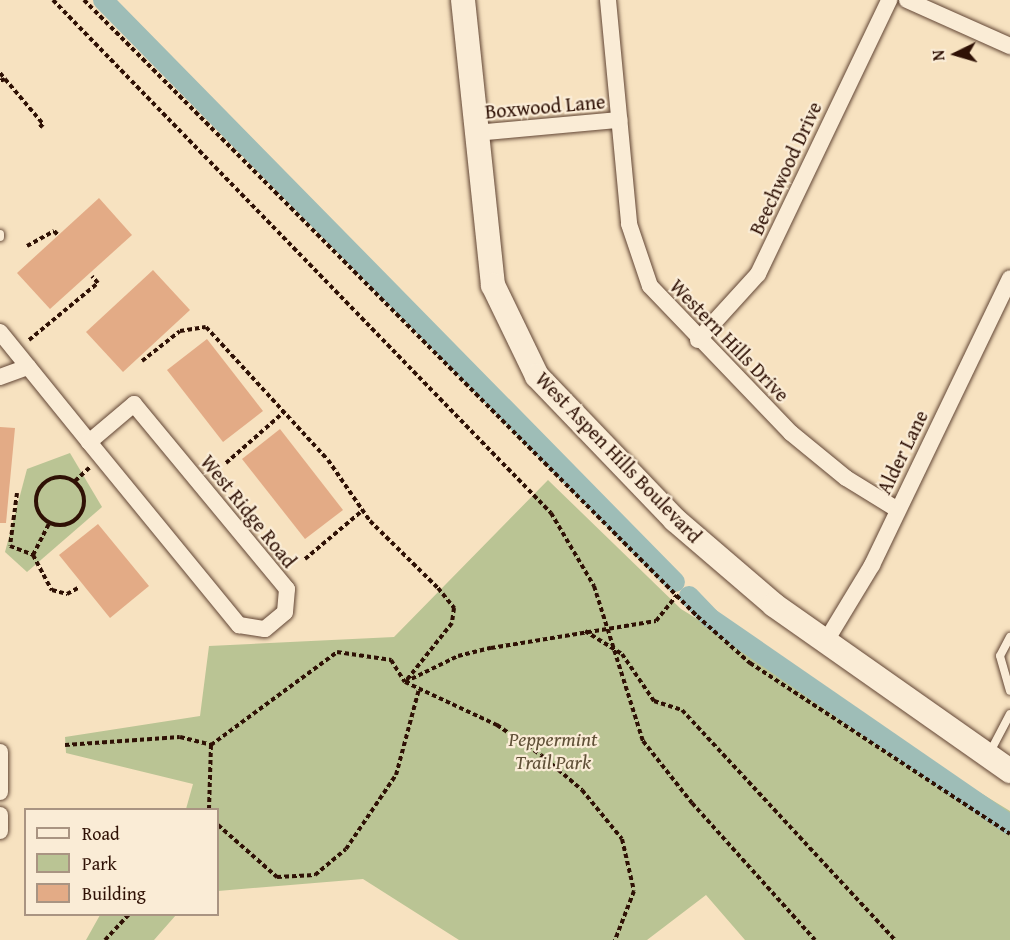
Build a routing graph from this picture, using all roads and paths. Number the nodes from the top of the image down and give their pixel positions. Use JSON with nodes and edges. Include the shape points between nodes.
{"nodes":[{"id":1,"x":53,"y":0,"type":"edge"},
{"id":2,"x":84,"y":0,"type":"edge"},
{"id":3,"x":464,"y":0,"type":"edge"},
{"id":4,"x":608,"y":0,"type":"edge"},
{"id":5,"x":889,"y":0,"type":"edge"},
{"id":6,"x":907,"y":0,"type":"edge"},
{"id":7,"x":1010,"y":46,"type":"edge"},
{"id":8,"x":0,"y":73,"type":"edge"},
{"id":9,"x":2,"y":80,"type":"edge"},
{"id":10,"x":619,"y":120,"type":"junction"},
{"id":11,"x":39,"y":128,"type":"dead end"},
{"id":12,"x":475,"y":133,"type":"junction"},
{"id":13,"x":58,"y":235,"type":"dead end"},
{"id":14,"x":27,"y":246,"type":"dead end"},
{"id":15,"x":92,"y":276,"type":"dead end"},
{"id":16,"x":1010,"y":278,"type":"edge"},
{"id":17,"x":0,"y":332,"type":"edge"},
{"id":18,"x":29,"y":340,"type":"dead end"},
{"id":19,"x":698,"y":340,"type":"junction"},
{"id":20,"x":142,"y":361,"type":"dead end"},
{"id":21,"x":28,"y":367,"type":"junction"},
{"id":22,"x":0,"y":377,"type":"edge"},
{"id":23,"x":283,"y":413,"type":"junction"},
{"id":24,"x":89,"y":442,"type":"junction"},
{"id":25,"x":226,"y":463,"type":"dead end"},
{"id":26,"x":90,"y":467,"type":"dead end"},
{"id":27,"x":75,"y":481,"type":"junction"},
{"id":28,"x":17,"y":493,"type":"dead end"},
{"id":29,"x":363,"y":510,"type":"junction"},
{"id":30,"x":898,"y":510,"type":"junction"},
{"id":31,"x":50,"y":524,"type":"junction"},
{"id":32,"x":33,"y":555,"type":"junction"},
{"id":33,"x":305,"y":559,"type":"dead end"},
{"id":34,"x":78,"y":588,"type":"dead end"},
{"id":35,"x":676,"y":595,"type":"junction"},
{"id":36,"x":607,"y":625,"type":"junction"},
{"id":37,"x":584,"y":631,"type":"junction"},
{"id":38,"x":1010,"y":637,"type":"edge"},
{"id":39,"x":826,"y":641,"type":"junction"},
{"id":40,"x":617,"y":651,"type":"junction"},
{"id":41,"x":405,"y":682,"type":"junction"},
{"id":42,"x":419,"y":689,"type":"junction"},
{"id":43,"x":1010,"y":691,"type":"edge"},
{"id":44,"x":1010,"y":714,"type":"edge"},
{"id":45,"x":65,"y":745,"type":"dead end"},
{"id":46,"x":211,"y":746,"type":"junction"},
{"id":47,"x":1,"y":754,"type":"edge"},
{"id":48,"x":988,"y":756,"type":"junction"},
{"id":49,"x":1010,"y":771,"type":"edge"},
{"id":50,"x":0,"y":792,"type":"edge"},
{"id":51,"x":209,"y":808,"type":"edge"},
{"id":52,"x":0,"y":815,"type":"edge"},
{"id":53,"x":219,"y":826,"type":"edge"},
{"id":54,"x":0,"y":831,"type":"edge"},
{"id":55,"x":1010,"y":834,"type":"edge"},
{"id":56,"x":128,"y":916,"type":"edge"},
{"id":57,"x":105,"y":940,"type":"edge"},
{"id":58,"x":615,"y":940,"type":"edge"},
{"id":59,"x":815,"y":940,"type":"edge"},
{"id":60,"x":895,"y":940,"type":"edge"}],
"edges":[{"from":1,"to":36,"type":"path","via":[[551,513],[574,545]]},
{"from":2,"to":35,"type":"path"},
{"from":3,"to":12,"type":"street","name":"West Aspen Hills Boulevard"},
{"from":4,"to":10,"type":"street","name":"Western Hills Drive"},
{"from":5,"to":19,"type":"street","name":"Beechwood Drive","via":[[758,274]]},
{"from":6,"to":7,"type":"street"},
{"from":8,"to":9,"type":"path"},
{"from":9,"to":11,"type":"path","via":[[43,124]]},
{"from":10,"to":12,"type":"street","name":"Boxwood Lane"},
{"from":10,"to":19,"type":"street","name":"Western Hills Drive","via":[[637,257],[659,299]]},
{"from":12,"to":39,"type":"street","name":"West Aspen Hills Boulevard","via":[[493,285],[537,376],[675,520]]},
{"from":13,"to":14,"type":"path","via":[[54,231]]},
{"from":15,"to":18,"type":"path","via":[[98,283]]},
{"from":16,"to":30,"type":"street","name":"Alder Lane"},
{"from":17,"to":21,"type":"street","name":"West Ridge Road"},
{"from":19,"to":30,"type":"street","name":"Western Hills Drive","via":[[799,440]]},
{"from":20,"to":23,"type":"path","via":[[180,331],[206,327],[235,352]]},
{"from":21,"to":22,"type":"street"},
{"from":21,"to":24,"type":"street","name":"West Ridge Road"},
{"from":23,"to":25,"type":"path"},
{"from":23,"to":29,"type":"path","via":[[328,460]]},
{"from":24,"to":24,"type":"street","name":"West Ridge Road","via":[[239,625],[265,629],[285,612],[286,589],[134,404]]},
{"from":26,"to":27,"type":"path"},
{"from":27,"to":31,"type":"path","via":[[83,494],[78,517],[65,525]]},
{"from":27,"to":31,"type":"path","via":[[51,478],[39,488],[35,504]]},
{"from":28,"to":32,"type":"path","via":[[10,546]]},
{"from":29,"to":33,"type":"path"},
{"from":29,"to":41,"type":"path","via":[[454,608],[452,623]]},
{"from":30,"to":39,"type":"street","name":"Alder Lane"},
{"from":31,"to":32,"type":"path"},
{"from":32,"to":34,"type":"path","via":[[52,590],[67,594]]},
{"from":35,"to":36,"type":"path","via":[[656,621]]},
{"from":35,"to":55,"type":"path","via":[[750,663]]},
{"from":36,"to":37,"type":"path"},
{"from":36,"to":40,"type":"path"},
{"from":37,"to":40,"type":"path"},
{"from":37,"to":41,"type":"path","via":[[458,656]]},
{"from":38,"to":43,"type":"lane","via":[[1000,656]]},
{"from":39,"to":48,"type":"street","name":"West Aspen Hills Boulevard"},
{"from":40,"to":59,"type":"path","via":[[643,741],[692,804]]},
{"from":40,"to":60,"type":"path","via":[[654,701],[682,710]]},
{"from":41,"to":42,"type":"path"},
{"from":41,"to":46,"type":"path","via":[[391,660],[337,652]]},
{"from":42,"to":53,"type":"path","via":[[396,775],[346,849],[315,875],[278,877]]},
{"from":42,"to":58,"type":"path","via":[[496,725],[542,755],[582,790],[622,839],[634,891]]},
{"from":44,"to":48,"type":"lane"},
{"from":45,"to":46,"type":"path","via":[[180,737]]},
{"from":46,"to":51,"type":"path"},
{"from":47,"to":50,"type":"street"},
{"from":48,"to":49,"type":"street","name":"West Aspen Hills Boulevard"},
{"from":52,"to":54,"type":"street"},
{"from":56,"to":57,"type":"path"}]}
